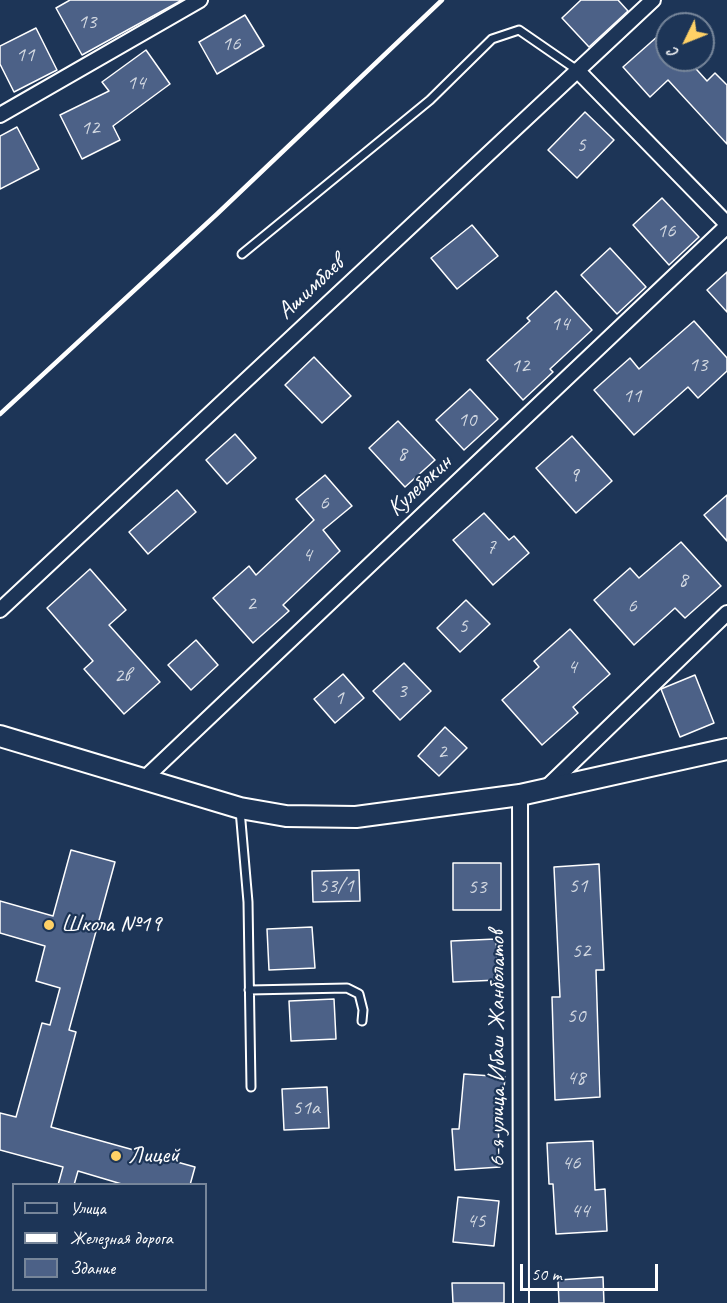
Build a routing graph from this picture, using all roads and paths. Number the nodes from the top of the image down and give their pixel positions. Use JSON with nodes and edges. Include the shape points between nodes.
{"nodes":[{"id":1,"x":200,"y":0,"type":"edge"},
{"id":2,"x":652,"y":0,"type":"edge"},
{"id":3,"x":577,"y":70,"type":"junction"},
{"id":4,"x":0,"y":115,"type":"edge"},
{"id":5,"x":727,"y":225,"type":"edge"},
{"id":6,"x":242,"y":254,"type":"dead end"},
{"id":7,"x":0,"y":610,"type":"edge"},
{"id":8,"x":727,"y":613,"type":"edge"},
{"id":9,"x":0,"y":736,"type":"edge"},
{"id":10,"x":727,"y":749,"type":"edge"},
{"id":11,"x":144,"y":779,"type":"junction"},
{"id":12,"x":545,"y":790,"type":"junction"},
{"id":13,"x":520,"y":795,"type":"junction"},
{"id":14,"x":240,"y":807,"type":"junction"},
{"id":15,"x":249,"y":990,"type":"junction"},
{"id":16,"x":362,"y":1021,"type":"dead end"},
{"id":17,"x":251,"y":1087,"type":"dead end"},
{"id":18,"x":521,"y":1303,"type":"edge"}],
"edges":[{"from":1,"to":4,"type":"street"},
{"from":2,"to":3,"type":"street","name":"Ашимбаев"},
{"from":3,"to":5,"type":"street"},
{"from":3,"to":6,"type":"lane","via":[[519,30],[492,39],[430,100]]},
{"from":3,"to":7,"type":"street","name":"Ашимбаев"},
{"from":5,"to":11,"type":"street","name":"Кулебякин"},
{"from":8,"to":12,"type":"street"},
{"from":9,"to":11,"type":"street"},
{"from":10,"to":12,"type":"street"},
{"from":11,"to":14,"type":"street"},
{"from":12,"to":13,"type":"street"},
{"from":13,"to":14,"type":"street","via":[[356,817],[286,816]]},
{"from":13,"to":18,"type":"street","name":"6-я улица Ибаш Жанболатов"},
{"from":14,"to":15,"type":"lane","via":[[248,902]]},
{"from":15,"to":16,"type":"lane","via":[[347,988],[359,994]]},
{"from":15,"to":17,"type":"lane"}]}
